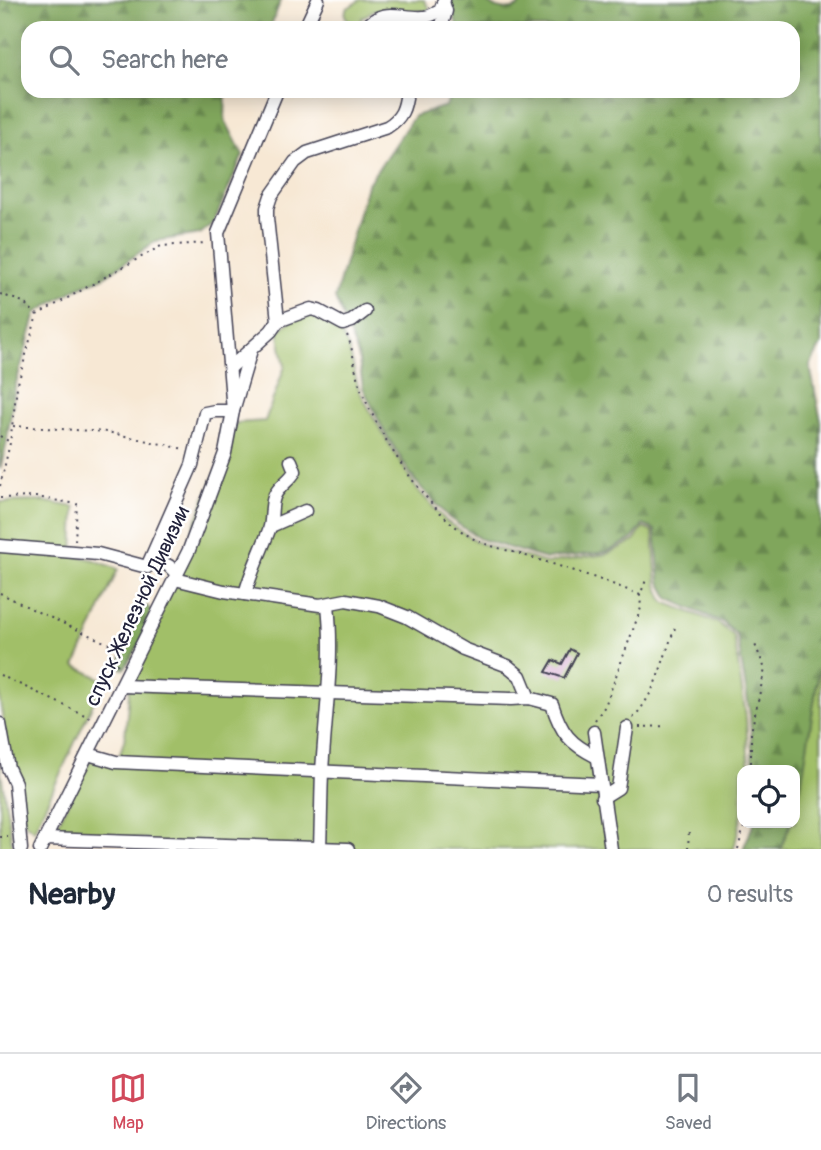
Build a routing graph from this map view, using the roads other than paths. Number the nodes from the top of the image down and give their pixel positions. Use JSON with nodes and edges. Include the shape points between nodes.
{"nodes":[{"id":1,"x":318,"y":0,"type":"edge"},
{"id":2,"x":444,"y":2,"type":"edge"},
{"id":3,"x":308,"y":21,"type":"edge"},
{"id":4,"x":373,"y":21,"type":"edge"},
{"id":5,"x":443,"y":21,"type":"edge"},
{"id":6,"x":274,"y":98,"type":"edge"},
{"id":7,"x":406,"y":98,"type":"edge"},
{"id":8,"x":365,"y":311,"type":"dead end"},
{"id":9,"x":278,"y":321,"type":"junction"},
{"id":10,"x":251,"y":350,"type":"junction"},
{"id":11,"x":230,"y":368,"type":"junction"},
{"id":12,"x":233,"y":411,"type":"junction"},
{"id":13,"x":291,"y":461,"type":"dead end"},
{"id":14,"x":305,"y":511,"type":"dead end"},
{"id":15,"x":271,"y":526,"type":"junction"},
{"id":16,"x":0,"y":545,"type":"edge"},
{"id":17,"x":149,"y":562,"type":"junction"},
{"id":18,"x":176,"y":577,"type":"junction"},
{"id":19,"x":245,"y":594,"type":"junction"},
{"id":20,"x":328,"y":605,"type":"junction"},
{"id":21,"x":122,"y":686,"type":"junction"},
{"id":22,"x":329,"y":694,"type":"junction"},
{"id":23,"x":529,"y":698,"type":"junction"},
{"id":24,"x":0,"y":724,"type":"edge"},
{"id":25,"x":626,"y":731,"type":"road end"},
{"id":26,"x":594,"y":732,"type":"road end"},
{"id":27,"x":88,"y":754,"type":"junction"},
{"id":28,"x":597,"y":757,"type":"junction"},
{"id":29,"x":322,"y":772,"type":"junction"},
{"id":30,"x":601,"y":784,"type":"junction"},
{"id":31,"x":603,"y":799,"type":"junction"},
{"id":32,"x":42,"y":844,"type":"edge"},
{"id":33,"x":320,"y":848,"type":"edge"},
{"id":34,"x":21,"y":849,"type":"edge"},
{"id":35,"x":348,"y":849,"type":"edge"},
{"id":36,"x":611,"y":849,"type":"edge"}],
"edges":[{"from":1,"to":3,"type":"lane"},
{"from":2,"to":4,"type":"lane","via":[[440,11],[424,17],[388,14]]},
{"from":2,"to":5,"type":"lane"},
{"from":6,"to":11,"type":"lane","name":"спуск Железной Дивизии","via":[[218,233]]},
{"from":7,"to":9,"type":"lane","via":[[398,120],[387,127],[307,153],[271,196],[267,218]]},
{"from":8,"to":9,"type":"lane","via":[[342,324],[311,309]]},
{"from":9,"to":10,"type":"lane"},
{"from":10,"to":11,"type":"lane"},
{"from":10,"to":12,"type":"lane"},
{"from":11,"to":12,"type":"lane","name":"спуск Железной Дивизии"},
{"from":12,"to":17,"type":"lane","via":[[205,414],[192,465]]},
{"from":12,"to":18,"type":"lane","name":"спуск Железной Дивизии","via":[[225,453]]},
{"from":13,"to":15,"type":"lane","via":[[295,471],[275,495]]},
{"from":14,"to":15,"type":"lane"},
{"from":15,"to":19,"type":"lane"},
{"from":16,"to":17,"type":"lane"},
{"from":17,"to":18,"type":"lane","via":[[169,566]]},
{"from":18,"to":19,"type":"lane"},
{"from":18,"to":21,"type":"lane","name":"спуск Железной Дивизии"},
{"from":19,"to":20,"type":"lane"},
{"from":20,"to":22,"type":"lane"},
{"from":20,"to":23,"type":"lane","via":[[362,601],[407,617],[463,649],[508,666],[520,676]]},
{"from":21,"to":22,"type":"lane"},
{"from":21,"to":27,"type":"lane","name":"спуск Железной Дивизии"},
{"from":22,"to":23,"type":"lane"},
{"from":22,"to":29,"type":"lane"},
{"from":23,"to":28,"type":"lane","via":[[552,704],[559,727],[577,748]]},
{"from":24,"to":34,"type":"lane","via":[[15,783]]},
{"from":25,"to":31,"type":"lane","via":[[618,788]]},
{"from":26,"to":28,"type":"lane"},
{"from":27,"to":29,"type":"lane","via":[[116,762]]},
{"from":27,"to":32,"type":"lane","name":"спуск Железной Дивизии"},
{"from":28,"to":30,"type":"lane"},
{"from":29,"to":30,"type":"lane"},
{"from":29,"to":33,"type":"lane"},
{"from":30,"to":31,"type":"lane"},
{"from":31,"to":36,"type":"lane"},
{"from":32,"to":33,"type":"lane"},
{"from":33,"to":35,"type":"lane"}]}
